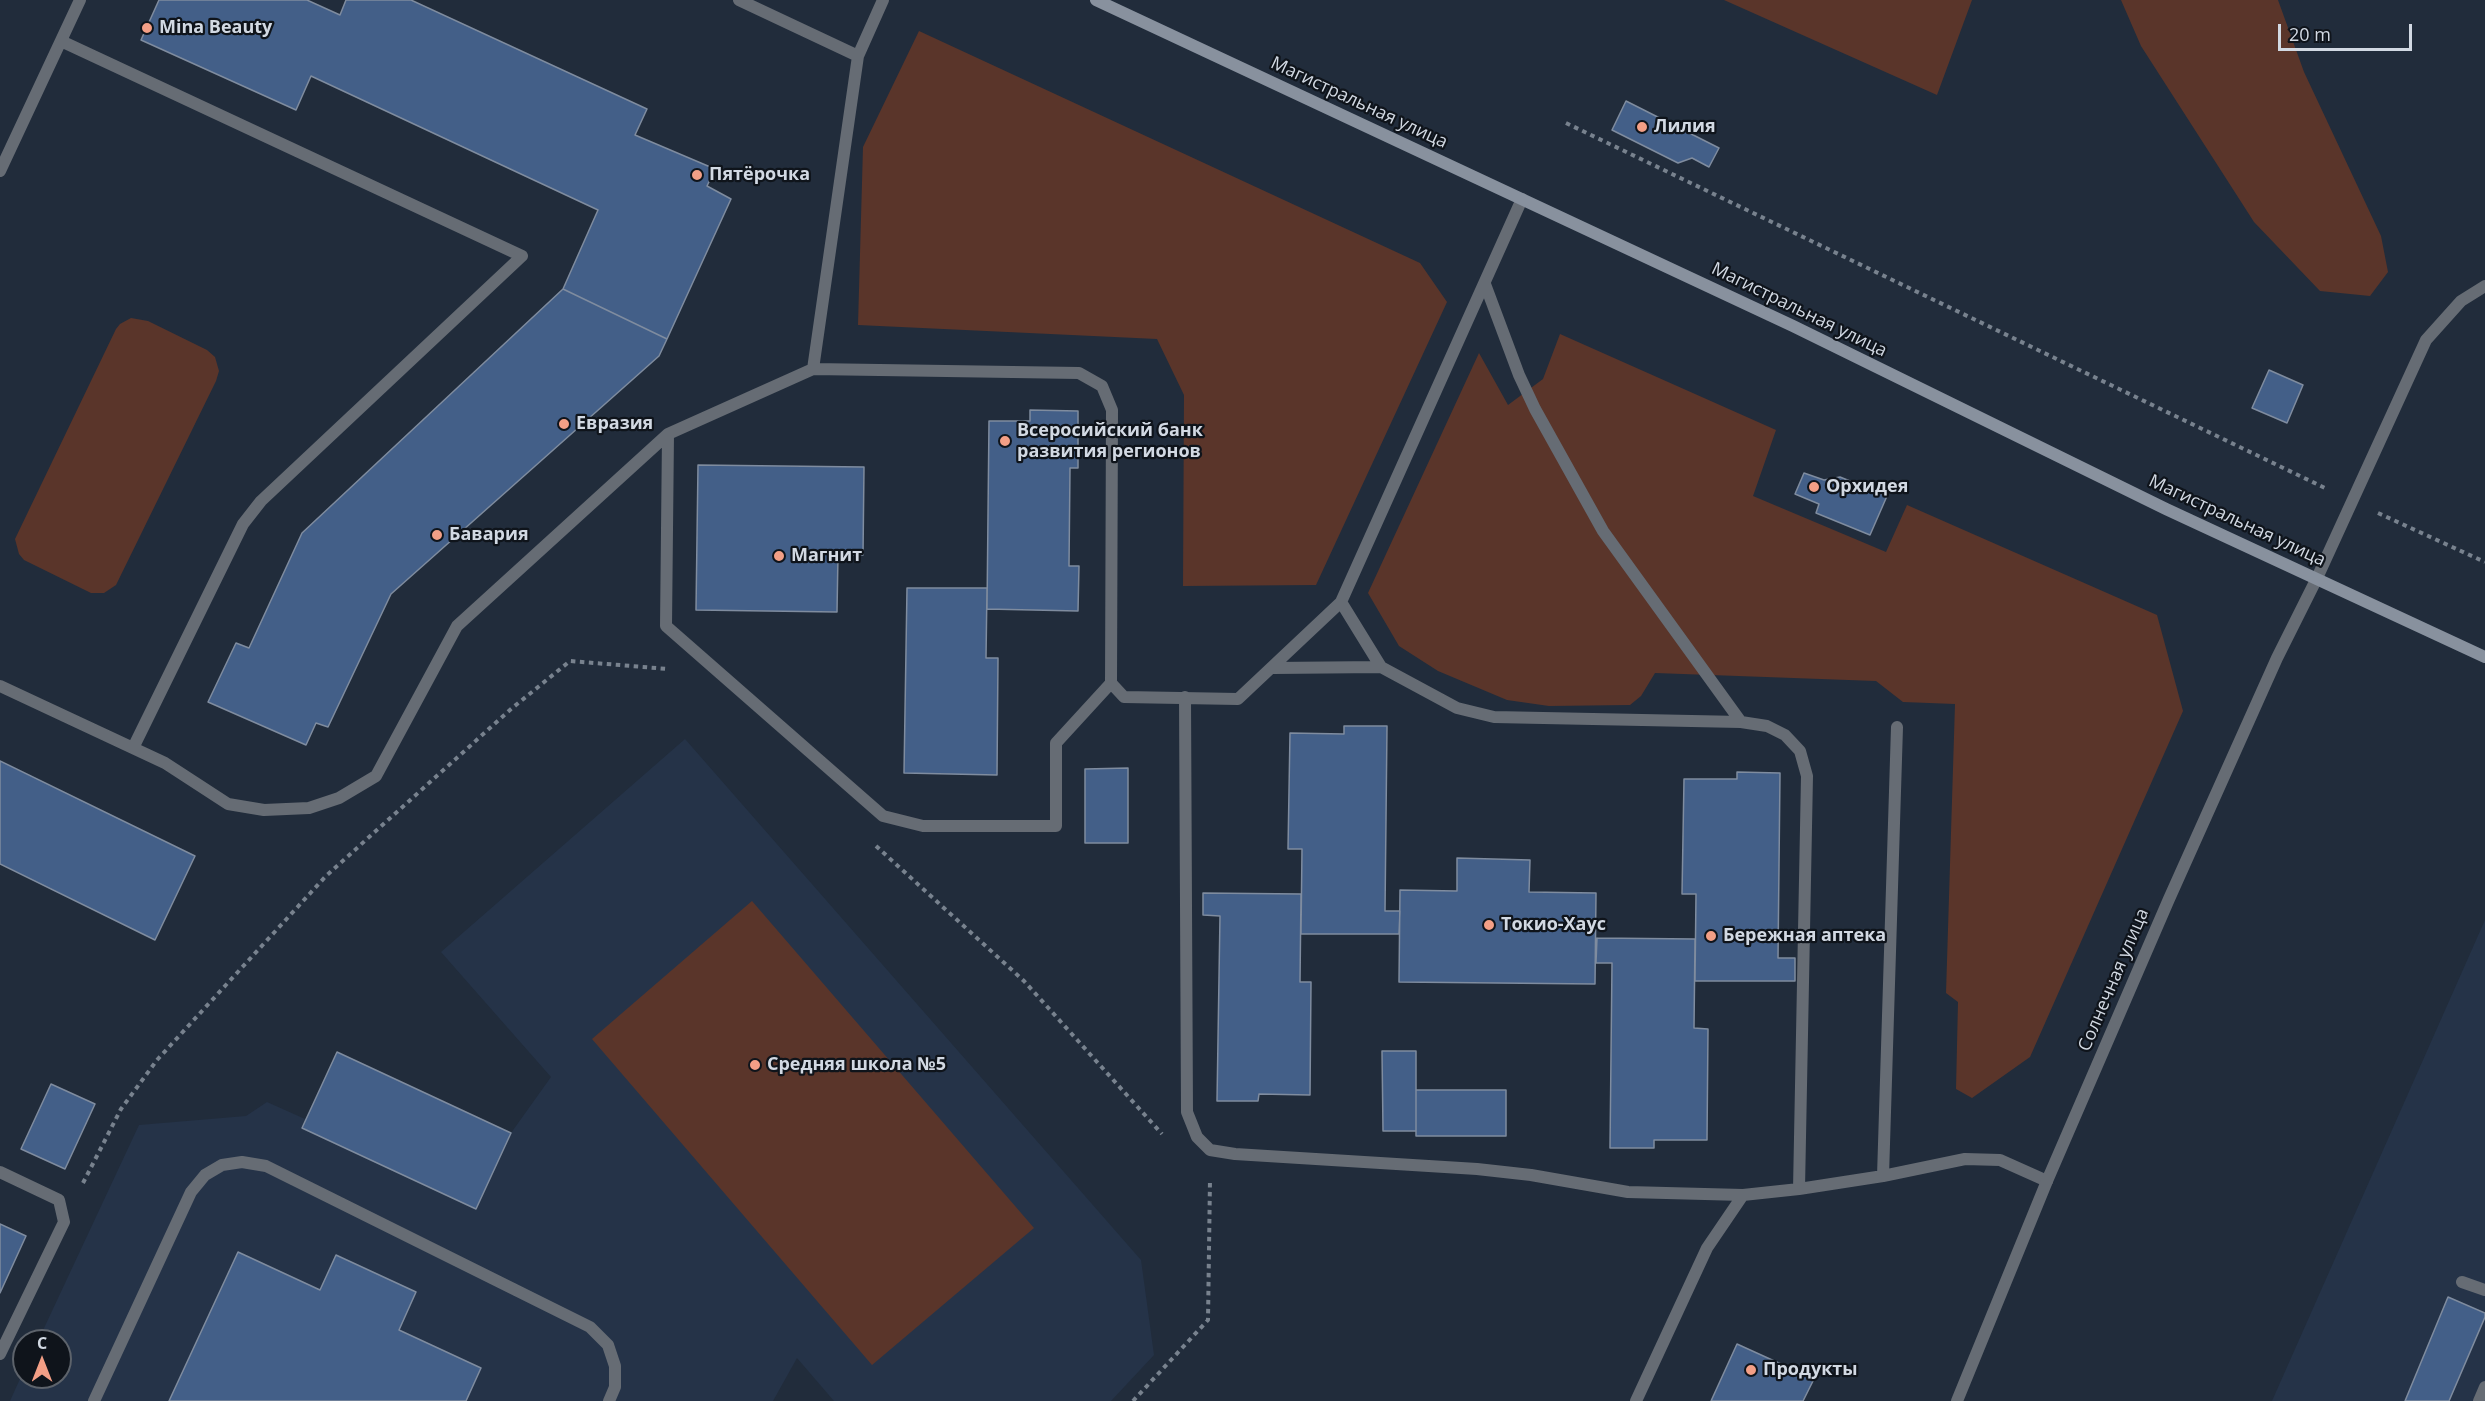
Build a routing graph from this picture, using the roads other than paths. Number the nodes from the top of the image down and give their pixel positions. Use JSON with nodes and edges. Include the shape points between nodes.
{"nodes":[{"id":1,"x":80,"y":0,"type":"edge"},
{"id":2,"x":739,"y":0,"type":"edge"},
{"id":3,"x":883,"y":0,"type":"edge"},
{"id":4,"x":1096,"y":0,"type":"edge"},
{"id":5,"x":61,"y":41,"type":"junction"},
{"id":6,"x":858,"y":56,"type":"junction"},
{"id":7,"x":0,"y":171,"type":"edge"},
{"id":8,"x":1522,"y":199,"type":"junction"},
{"id":9,"x":1485,"y":284,"type":"junction"},
{"id":10,"x":2485,"y":286,"type":"edge"},
{"id":11,"x":813,"y":369,"type":"junction"},
{"id":12,"x":668,"y":434,"type":"junction"},
{"id":13,"x":2317,"y":578,"type":"junction"},
{"id":14,"x":1341,"y":602,"type":"junction"},
{"id":15,"x":2485,"y":657,"type":"edge"},
{"id":16,"x":1273,"y":668,"type":"junction"},
{"id":17,"x":1381,"y":668,"type":"junction"},
{"id":18,"x":1111,"y":683,"type":"junction"},
{"id":19,"x":0,"y":686,"type":"edge"},
{"id":20,"x":1185,"y":697,"type":"junction"},
{"id":21,"x":1741,"y":722,"type":"junction"},
{"id":22,"x":1897,"y":727,"type":"dead end"},
{"id":23,"x":133,"y":748,"type":"junction"},
{"id":24,"x":0,"y":1172,"type":"edge"},
{"id":25,"x":1882,"y":1176,"type":"junction"},
{"id":26,"x":2048,"y":1180,"type":"junction"},
{"id":27,"x":1799,"y":1190,"type":"junction"},
{"id":28,"x":1743,"y":1196,"type":"junction"},
{"id":29,"x":2462,"y":1282,"type":"dead end"},
{"id":30,"x":2485,"y":1290,"type":"edge"},
{"id":31,"x":0,"y":1354,"type":"edge"},
{"id":32,"x":2485,"y":1387,"type":"edge"},
{"id":33,"x":94,"y":1401,"type":"edge"},
{"id":34,"x":609,"y":1401,"type":"edge"},
{"id":35,"x":1636,"y":1401,"type":"edge"},
{"id":36,"x":1957,"y":1401,"type":"edge"},
{"id":37,"x":2479,"y":1401,"type":"edge"}],
"edges":[{"from":1,"to":5,"type":"street"},
{"from":2,"to":6,"type":"street"},
{"from":3,"to":6,"type":"street"},
{"from":4,"to":8,"type":"main road","name":"Магистральная улица"},
{"from":5,"to":7,"type":"street"},
{"from":5,"to":23,"type":"street","via":[[522,256],[261,501],[243,524]]},
{"from":6,"to":11,"type":"street"},
{"from":8,"to":9,"type":"street"},
{"from":8,"to":13,"type":"main road","name":"Магистральная улица"},
{"from":9,"to":14,"type":"street"},
{"from":9,"to":21,"type":"street","via":[[1535,409],[1603,531]]},
{"from":10,"to":13,"type":"street","name":"Солнечная улица","via":[[2461,301],[2426,340]]},
{"from":11,"to":12,"type":"street"},
{"from":11,"to":18,"type":"street","via":[[1079,373],[1102,386],[1112,410]]},
{"from":12,"to":18,"type":"street","via":[[666,626],[883,816],[923,826],[1056,826],[1056,743]]},
{"from":12,"to":23,"type":"street","via":[[457,626],[376,776],[339,798],[309,808],[264,810],[228,804],[165,763]]},
{"from":13,"to":15,"type":"main road","name":"Магистральная улица"},
{"from":13,"to":26,"type":"street","name":"Солнечная улица","via":[[2169,899]]},
{"from":14,"to":16,"type":"street"},
{"from":14,"to":17,"type":"street"},
{"from":16,"to":17,"type":"street"},
{"from":16,"to":20,"type":"street","via":[[1238,699]]},
{"from":17,"to":21,"type":"street","via":[[1457,708],[1494,717]]},
{"from":18,"to":20,"type":"street","via":[[1124,697]]},
{"from":19,"to":23,"type":"street"},
{"from":20,"to":28,"type":"street","via":[[1186,1112],[1197,1137],[1210,1150],[1531,1174],[1628,1192]]},
{"from":21,"to":27,"type":"street","via":[[1767,726],[1785,735],[1800,751],[1807,776]]},
{"from":22,"to":25,"type":"street"},
{"from":24,"to":31,"type":"street","via":[[59,1200],[64,1222]]},
{"from":25,"to":26,"type":"street","via":[[1965,1159],[2000,1160]]},
{"from":25,"to":27,"type":"street"},
{"from":26,"to":36,"type":"street","name":"Солнечная улица"},
{"from":27,"to":28,"type":"street"},
{"from":28,"to":35,"type":"street","via":[[1707,1248]]},
{"from":29,"to":30,"type":"street"},
{"from":32,"to":37,"type":"street"},
{"from":33,"to":34,"type":"street","via":[[191,1192],[205,1174],[222,1165],[242,1162],[266,1166],[590,1328],[608,1345],[615,1366],[615,1387]]}]}
